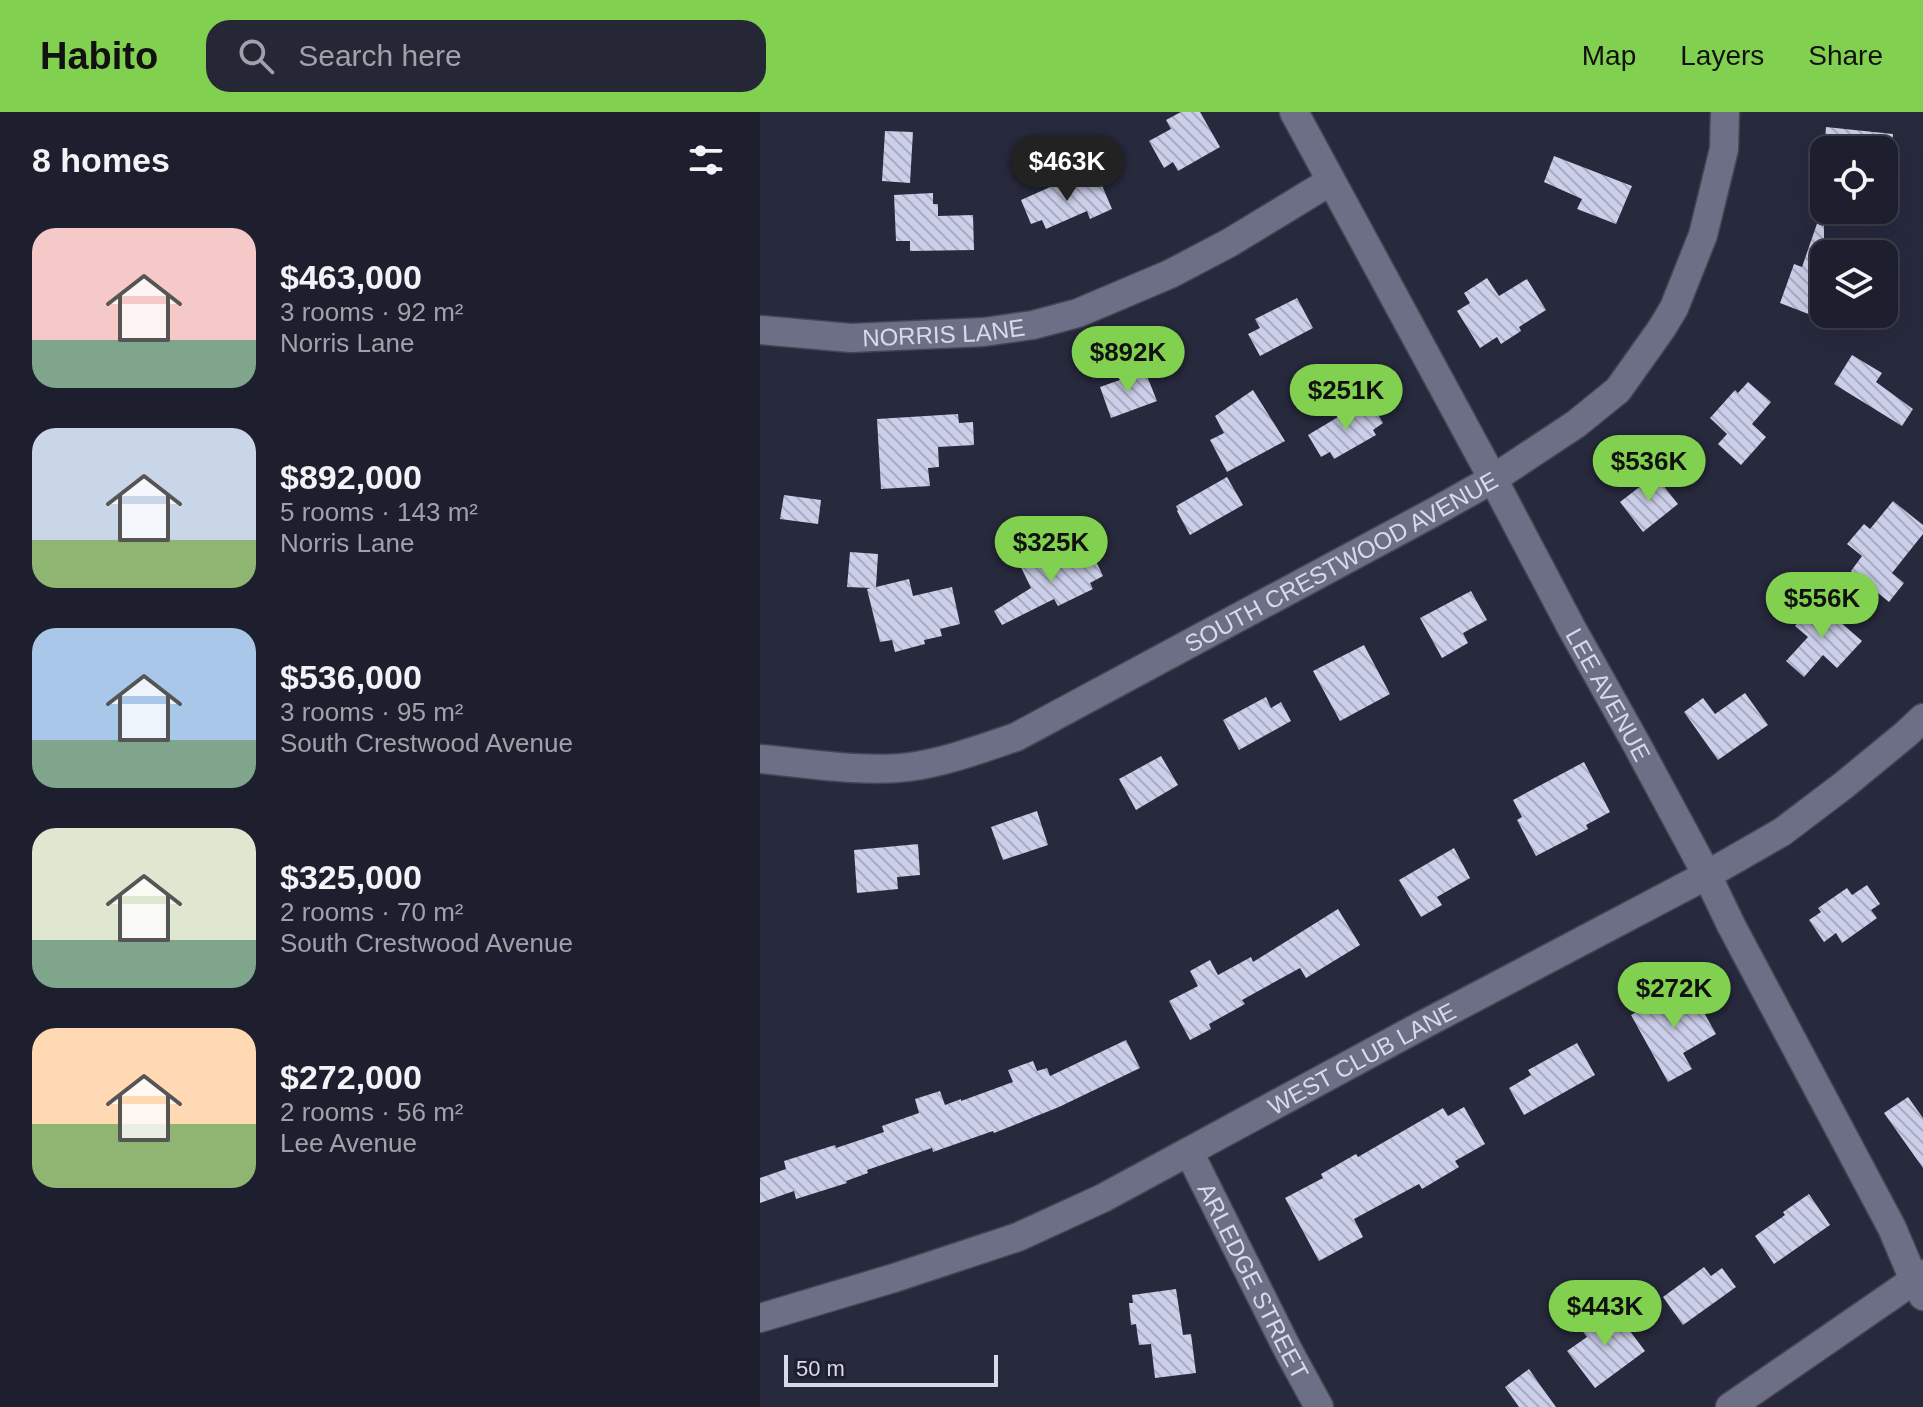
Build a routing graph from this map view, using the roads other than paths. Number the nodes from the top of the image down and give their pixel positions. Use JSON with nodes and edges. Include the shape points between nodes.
{"nodes":[{"id":1,"x":1294,"y":112,"type":"edge"},
{"id":2,"x":1725,"y":112,"type":"edge"},
{"id":3,"x":1331,"y":181,"type":"junction"},
{"id":4,"x":760,"y":330,"type":"edge"},
{"id":5,"x":1493,"y":479,"type":"junction"},
{"id":6,"x":1923,"y":718,"type":"edge"},
{"id":7,"x":760,"y":759,"type":"edge"},
{"id":8,"x":1707,"y":875,"type":"junction"},
{"id":9,"x":1189,"y":1152,"type":"junction"},
{"id":10,"x":1920,"y":1283,"type":"edge"},
{"id":11,"x":760,"y":1318,"type":"edge"},
{"id":12,"x":1319,"y":1407,"type":"edge"},
{"id":13,"x":1730,"y":1407,"type":"edge"}],
"edges":[{"from":1,"to":3,"type":"street","name":"LEE AVENUE"},
{"from":2,"to":5,"type":"street","name":"SOUTH CRESTWOOD AVENUE","via":[[1724,149],[1703,235],[1662,328],[1618,390]]},
{"from":3,"to":4,"type":"street","name":"NORRIS LANE","via":[[1170,274],[1078,313],[1033,325],[865,337]]},
{"from":3,"to":5,"type":"street","name":"LEE AVENUE"},
{"from":5,"to":7,"type":"street","name":"SOUTH CRESTWOOD AVENUE","via":[[1016,737],[905,768]]},
{"from":5,"to":8,"type":"street","name":"LEE AVENUE"},
{"from":6,"to":8,"type":"street","name":"WEST CLUB LANE","via":[[1782,832]]},
{"from":8,"to":9,"type":"street","name":"WEST CLUB LANE"},
{"from":8,"to":10,"type":"street","name":"LEE AVENUE"},
{"from":9,"to":11,"type":"street","name":"WEST CLUB LANE","via":[[1018,1237]]},
{"from":9,"to":12,"type":"street","name":"ARLEDGE STREET"},
{"from":10,"to":13,"type":"street"}]}
